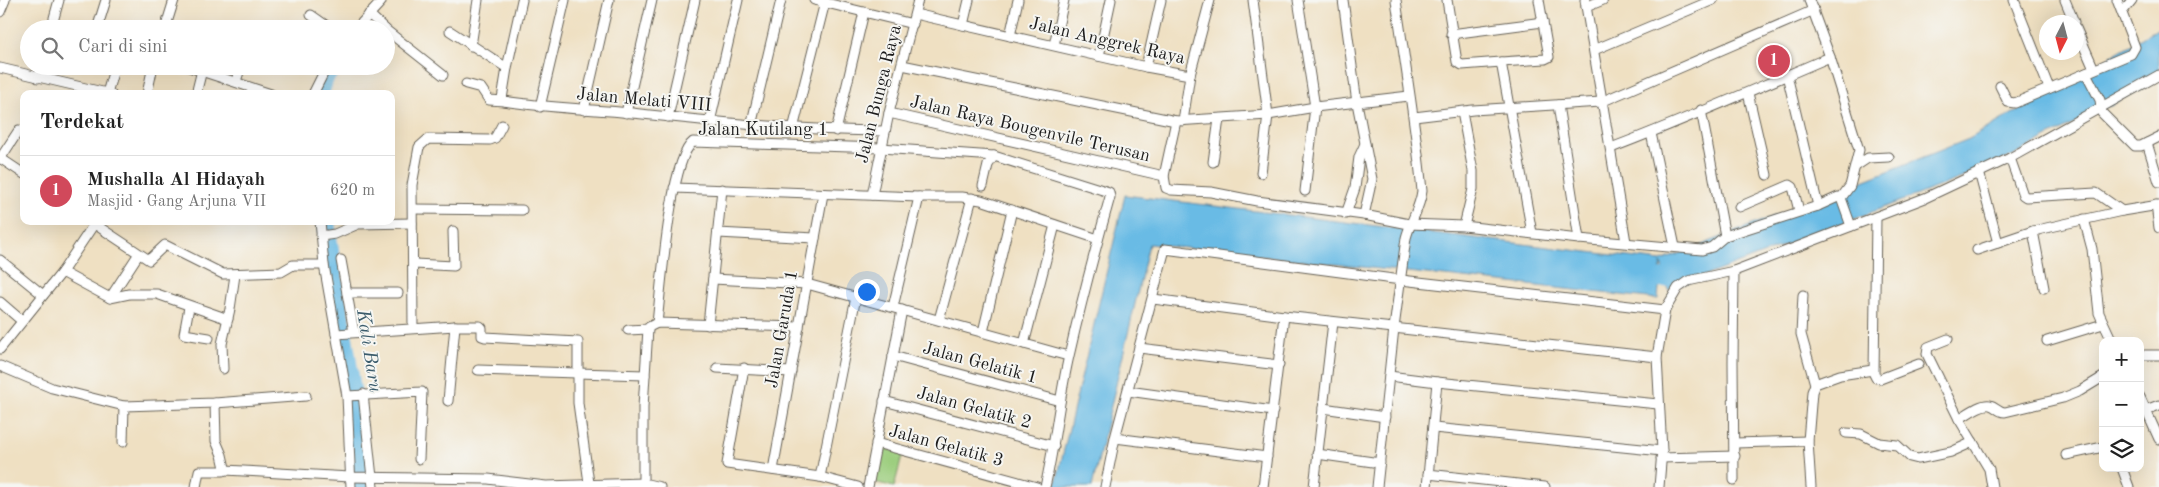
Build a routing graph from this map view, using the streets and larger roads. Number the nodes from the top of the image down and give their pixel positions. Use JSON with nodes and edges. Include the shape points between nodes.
{"nodes":[{"id":1,"x":5,"y":0,"type":"edge"},
{"id":2,"x":59,"y":0,"type":"edge"},
{"id":3,"x":106,"y":0,"type":"edge"},
{"id":4,"x":174,"y":0,"type":"edge"},
{"id":5,"x":478,"y":0,"type":"edge"},
{"id":6,"x":522,"y":0,"type":"edge"},
{"id":7,"x":566,"y":0,"type":"edge"},
{"id":8,"x":609,"y":0,"type":"edge"},
{"id":9,"x":652,"y":0,"type":"edge"},
{"id":10,"x":695,"y":0,"type":"edge"},
{"id":11,"x":738,"y":0,"type":"edge"},
{"id":12,"x":781,"y":0,"type":"edge"},
{"id":13,"x":814,"y":0,"type":"edge"},
{"id":14,"x":918,"y":0,"type":"edge"},
{"id":15,"x":969,"y":0,"type":"edge"},
{"id":16,"x":1018,"y":0,"type":"edge"},
{"id":17,"x":1064,"y":0,"type":"edge"},
{"id":18,"x":1111,"y":0,"type":"edge"},
{"id":19,"x":1160,"y":0,"type":"edge"},
{"id":20,"x":1210,"y":0,"type":"edge"},
{"id":21,"x":1253,"y":0,"type":"edge"},
{"id":22,"x":1298,"y":0,"type":"edge"},
{"id":23,"x":1342,"y":0,"type":"edge"},
{"id":24,"x":1396,"y":0,"type":"edge"},
{"id":25,"x":1447,"y":0,"type":"edge"},
{"id":26,"x":1539,"y":0,"type":"edge"},
{"id":27,"x":1603,"y":0,"type":"edge"},
{"id":28,"x":1714,"y":0,"type":"edge"},
{"id":29,"x":1809,"y":0,"type":"edge"},
{"id":30,"x":2014,"y":0,"type":"edge"},
{"id":31,"x":2065,"y":0,"type":"edge"},
{"id":32,"x":2117,"y":0,"type":"edge"},
{"id":33,"x":2132,"y":0,"type":"edge"},
{"id":34,"x":381,"y":2,"type":"dead end"},
{"id":35,"x":825,"y":2,"type":"junction"},
{"id":36,"x":1585,"y":4,"type":"edge"},
{"id":37,"x":1814,"y":10,"type":"junction"},
{"id":38,"x":2123,"y":10,"type":"junction"},
{"id":39,"x":0,"y":12,"type":"edge"},
{"id":40,"x":864,"y":12,"type":"junction"},
{"id":41,"x":915,"y":14,"type":"junction"},
{"id":42,"x":311,"y":15,"type":"dead end"},
{"id":43,"x":2071,"y":15,"type":"edge"},
{"id":44,"x":371,"y":16,"type":"junction"},
{"id":45,"x":54,"y":20,"type":"edge"},
{"id":46,"x":99,"y":20,"type":"edge"},
{"id":47,"x":168,"y":20,"type":"edge"},
{"id":48,"x":318,"y":20,"type":"edge"},
{"id":49,"x":366,"y":20,"type":"edge"},
{"id":50,"x":376,"y":20,"type":"edge"},
{"id":51,"x":1543,"y":22,"type":"junction"},
{"id":52,"x":913,"y":24,"type":"junction"},
{"id":53,"x":963,"y":25,"type":"junction"},
{"id":54,"x":450,"y":31,"type":"dead end"},
{"id":55,"x":1451,"y":34,"type":"junction"},
{"id":56,"x":395,"y":36,"type":"edge"},
{"id":57,"x":1010,"y":36,"type":"junction"},
{"id":58,"x":1054,"y":45,"type":"junction"},
{"id":59,"x":471,"y":46,"type":"junction"},
{"id":60,"x":1594,"y":50,"type":"junction"},
{"id":61,"x":2084,"y":53,"type":"edge"},
{"id":62,"x":1099,"y":56,"type":"junction"},
{"id":63,"x":1830,"y":57,"type":"junction"},
{"id":64,"x":1501,"y":62,"type":"junction"},
{"id":65,"x":902,"y":65,"type":"junction"},
{"id":66,"x":1146,"y":67,"type":"junction"},
{"id":67,"x":0,"y":68,"type":"edge"},
{"id":68,"x":507,"y":68,"type":"junction"},
{"id":69,"x":2090,"y":71,"type":"junction"},
{"id":70,"x":20,"y":73,"type":"edge"},
{"id":71,"x":443,"y":74,"type":"dead end"},
{"id":72,"x":27,"y":75,"type":"edge"},
{"id":73,"x":39,"y":75,"type":"edge"},
{"id":74,"x":112,"y":75,"type":"edge"},
{"id":75,"x":151,"y":75,"type":"edge"},
{"id":76,"x":201,"y":75,"type":"edge"},
{"id":77,"x":223,"y":75,"type":"edge"},
{"id":78,"x":238,"y":75,"type":"edge"},
{"id":79,"x":322,"y":75,"type":"edge"},
{"id":80,"x":1190,"y":75,"type":"junction"},
{"id":81,"x":1787,"y":75,"type":"junction"},
{"id":82,"x":2159,"y":75,"type":"edge"},
{"id":83,"x":38,"y":78,"type":"junction"},
{"id":84,"x":236,"y":81,"type":"junction"},
{"id":85,"x":466,"y":84,"type":"dead end"},
{"id":86,"x":2000,"y":86,"type":"dead end"},
{"id":87,"x":2049,"y":88,"type":"junction"},
{"id":88,"x":93,"y":90,"type":"edge"},
{"id":89,"x":108,"y":90,"type":"edge"},
{"id":90,"x":148,"y":90,"type":"edge"},
{"id":91,"x":197,"y":90,"type":"edge"},
{"id":92,"x":261,"y":90,"type":"edge"},
{"id":93,"x":315,"y":90,"type":"edge"},
{"id":94,"x":1748,"y":93,"type":"junction"},
{"id":95,"x":1409,"y":96,"type":"junction"},
{"id":96,"x":504,"y":102,"type":"junction"},
{"id":97,"x":1601,"y":102,"type":"junction"},
{"id":98,"x":1357,"y":103,"type":"junction"},
{"id":99,"x":2101,"y":103,"type":"junction"},
{"id":100,"x":1558,"y":105,"type":"junction"},
{"id":101,"x":540,"y":107,"type":"junction"},
{"id":102,"x":1315,"y":107,"type":"junction"},
{"id":103,"x":1509,"y":109,"type":"junction"},
{"id":104,"x":584,"y":110,"type":"junction"},
{"id":105,"x":1700,"y":110,"type":"junction"},
{"id":106,"x":1462,"y":112,"type":"junction"},
{"id":107,"x":626,"y":113,"type":"junction"},
{"id":108,"x":889,"y":113,"type":"junction"},
{"id":109,"x":1268,"y":115,"type":"junction"},
{"id":110,"x":668,"y":117,"type":"junction"},
{"id":111,"x":1414,"y":117,"type":"junction"},
{"id":112,"x":1220,"y":119,"type":"junction"},
{"id":113,"x":1180,"y":121,"type":"junction"},
{"id":114,"x":710,"y":122,"type":"junction"},
{"id":115,"x":502,"y":125,"type":"dead end"},
{"id":116,"x":751,"y":126,"type":"junction"},
{"id":117,"x":793,"y":129,"type":"junction"},
{"id":118,"x":19,"y":130,"type":"dead end"},
{"id":119,"x":836,"y":131,"type":"junction"},
{"id":120,"x":885,"y":131,"type":"junction"},
{"id":121,"x":1651,"y":133,"type":"junction"},
{"id":122,"x":2159,"y":137,"type":"edge"},
{"id":123,"x":2147,"y":143,"type":"junction"},
{"id":124,"x":1365,"y":144,"type":"junction"},
{"id":125,"x":881,"y":148,"type":"junction"},
{"id":126,"x":1611,"y":148,"type":"junction"},
{"id":127,"x":994,"y":156,"type":"junction"},
{"id":128,"x":1889,"y":157,"type":"dead end"},
{"id":129,"x":2010,"y":158,"type":"junction"},
{"id":130,"x":0,"y":159,"type":"edge"},
{"id":131,"x":1213,"y":162,"type":"dead end"},
{"id":132,"x":1856,"y":166,"type":"junction"},
{"id":133,"x":20,"y":172,"type":"edge"},
{"id":134,"x":1979,"y":172,"type":"junction"},
{"id":135,"x":1262,"y":173,"type":"dead end"},
{"id":136,"x":1164,"y":176,"type":"junction"},
{"id":137,"x":1767,"y":176,"type":"dead end"},
{"id":138,"x":2159,"y":182,"type":"edge"},
{"id":139,"x":983,"y":186,"type":"dead end"},
{"id":140,"x":674,"y":188,"type":"junction"},
{"id":141,"x":722,"y":189,"type":"junction"},
{"id":142,"x":1305,"y":191,"type":"dead end"},
{"id":143,"x":823,"y":194,"type":"junction"},
{"id":144,"x":872,"y":195,"type":"junction"},
{"id":145,"x":919,"y":197,"type":"junction"},
{"id":146,"x":972,"y":198,"type":"junction"},
{"id":147,"x":1841,"y":198,"type":"junction"},
{"id":148,"x":2157,"y":205,"type":"edge"},
{"id":149,"x":1818,"y":206,"type":"junction"},
{"id":150,"x":1739,"y":208,"type":"dead end"},
{"id":151,"x":413,"y":209,"type":"junction"},
{"id":152,"x":522,"y":210,"type":"dead end"},
{"id":153,"x":1012,"y":210,"type":"junction"},
{"id":154,"x":1799,"y":211,"type":"junction"},
{"id":155,"x":2122,"y":211,"type":"junction"},
{"id":156,"x":1346,"y":214,"type":"junction"},
{"id":157,"x":1364,"y":215,"type":"junction"},
{"id":158,"x":1876,"y":217,"type":"junction"},
{"id":159,"x":2084,"y":219,"type":"junction"},
{"id":160,"x":1850,"y":222,"type":"junction"},
{"id":161,"x":395,"y":223,"type":"edge"},
{"id":162,"x":412,"y":223,"type":"junction"},
{"id":163,"x":1409,"y":224,"type":"junction"},
{"id":164,"x":90,"y":225,"type":"edge"},
{"id":165,"x":96,"y":225,"type":"edge"},
{"id":166,"x":321,"y":225,"type":"edge"},
{"id":167,"x":356,"y":225,"type":"edge"},
{"id":168,"x":1055,"y":225,"type":"junction"},
{"id":169,"x":1464,"y":226,"type":"junction"},
{"id":170,"x":2159,"y":228,"type":"edge"},
{"id":171,"x":453,"y":231,"type":"dead end"},
{"id":172,"x":2033,"y":231,"type":"junction"},
{"id":173,"x":718,"y":233,"type":"junction"},
{"id":174,"x":1532,"y":233,"type":"junction"},
{"id":175,"x":323,"y":236,"type":"junction"},
{"id":176,"x":1725,"y":236,"type":"junction"},
{"id":177,"x":814,"y":238,"type":"junction"},
{"id":178,"x":1098,"y":239,"type":"junction"},
{"id":179,"x":1579,"y":239,"type":"junction"},
{"id":180,"x":1626,"y":242,"type":"junction"},
{"id":181,"x":1998,"y":243,"type":"junction"},
{"id":182,"x":1676,"y":247,"type":"junction"},
{"id":183,"x":1977,"y":250,"type":"dead end"},
{"id":184,"x":138,"y":255,"type":"junction"},
{"id":185,"x":0,"y":260,"type":"edge"},
{"id":186,"x":341,"y":260,"type":"dead end"},
{"id":187,"x":414,"y":264,"type":"junction"},
{"id":188,"x":324,"y":266,"type":"junction"},
{"id":189,"x":1734,"y":271,"type":"junction"},
{"id":190,"x":62,"y":272,"type":"junction"},
{"id":191,"x":235,"y":274,"type":"junction"},
{"id":192,"x":713,"y":279,"type":"junction"},
{"id":193,"x":1401,"y":280,"type":"junction"},
{"id":194,"x":806,"y":284,"type":"junction"},
{"id":195,"x":2044,"y":288,"type":"dead end"},
{"id":196,"x":347,"y":293,"type":"junction"},
{"id":197,"x":398,"y":293,"type":"dead end"},
{"id":198,"x":43,"y":295,"type":"junction"},
{"id":199,"x":1803,"y":295,"type":"dead end"},
{"id":200,"x":856,"y":297,"type":"junction"},
{"id":201,"x":110,"y":298,"type":"junction"},
{"id":202,"x":1153,"y":299,"type":"junction"},
{"id":203,"x":0,"y":302,"type":"edge"},
{"id":204,"x":189,"y":306,"type":"junction"},
{"id":205,"x":898,"y":308,"type":"junction"},
{"id":206,"x":1665,"y":310,"type":"junction"},
{"id":207,"x":1284,"y":316,"type":"junction"},
{"id":208,"x":228,"y":319,"type":"junction"},
{"id":209,"x":940,"y":320,"type":"junction"},
{"id":210,"x":22,"y":322,"type":"junction"},
{"id":211,"x":1333,"y":322,"type":"junction"},
{"id":212,"x":657,"y":323,"type":"junction"},
{"id":213,"x":2103,"y":324,"type":"junction"},
{"id":214,"x":708,"y":325,"type":"junction"},
{"id":215,"x":455,"y":326,"type":"junction"},
{"id":216,"x":799,"y":327,"type":"junction"},
{"id":217,"x":413,"y":328,"type":"junction"},
{"id":218,"x":1394,"y":328,"type":"junction"},
{"id":219,"x":628,"y":330,"type":"dead end"},
{"id":220,"x":648,"y":330,"type":"junction"},
{"id":221,"x":983,"y":332,"type":"junction"},
{"id":222,"x":345,"y":333,"type":"junction"},
{"id":223,"x":2110,"y":337,"type":"edge"},
{"id":224,"x":209,"y":338,"type":"dead end"},
{"id":225,"x":1948,"y":340,"type":"dead end"},
{"id":226,"x":2047,"y":342,"type":"dead end"},
{"id":227,"x":1024,"y":344,"type":"junction"},
{"id":228,"x":0,"y":348,"type":"edge"},
{"id":229,"x":1138,"y":348,"type":"junction"},
{"id":230,"x":2159,"y":354,"type":"edge"},
{"id":231,"x":2144,"y":355,"type":"edge"},
{"id":232,"x":893,"y":356,"type":"junction"},
{"id":233,"x":1068,"y":356,"type":"junction"},
{"id":234,"x":1656,"y":357,"type":"junction"},
{"id":235,"x":1919,"y":364,"type":"dead end"},
{"id":236,"x":1278,"y":365,"type":"junction"},
{"id":237,"x":0,"y":366,"type":"edge"},
{"id":238,"x":717,"y":368,"type":"dead end"},
{"id":239,"x":744,"y":368,"type":"junction"},
{"id":240,"x":223,"y":369,"type":"dead end"},
{"id":241,"x":478,"y":370,"type":"dead end"},
{"id":242,"x":1873,"y":370,"type":"junction"},
{"id":243,"x":577,"y":372,"type":"junction"},
{"id":244,"x":791,"y":372,"type":"junction"},
{"id":245,"x":645,"y":375,"type":"junction"},
{"id":246,"x":1389,"y":376,"type":"junction"},
{"id":247,"x":2099,"y":380,"type":"edge"},
{"id":248,"x":1437,"y":382,"type":"junction"},
{"id":249,"x":1815,"y":384,"type":"junction"},
{"id":250,"x":1128,"y":391,"type":"junction"},
{"id":251,"x":355,"y":395,"type":"junction"},
{"id":252,"x":306,"y":396,"type":"dead end"},
{"id":253,"x":448,"y":401,"type":"dead end"},
{"id":254,"x":884,"y":401,"type":"junction"},
{"id":255,"x":1060,"y":401,"type":"junction"},
{"id":256,"x":215,"y":403,"type":"junction"},
{"id":257,"x":1658,"y":404,"type":"junction"},
{"id":258,"x":2159,"y":405,"type":"edge"},
{"id":259,"x":124,"y":406,"type":"junction"},
{"id":260,"x":2144,"y":406,"type":"edge"},
{"id":261,"x":1323,"y":408,"type":"junction"},
{"id":262,"x":2146,"y":410,"type":"junction"},
{"id":263,"x":1273,"y":411,"type":"junction"},
{"id":264,"x":1384,"y":417,"type":"junction"},
{"id":265,"x":1959,"y":419,"type":"junction"},
{"id":266,"x":2157,"y":427,"type":"edge"},
{"id":267,"x":1434,"y":428,"type":"junction"},
{"id":268,"x":1846,"y":433,"type":"dead end"},
{"id":269,"x":1115,"y":438,"type":"junction"},
{"id":270,"x":2159,"y":439,"type":"edge"},
{"id":271,"x":1808,"y":441,"type":"junction"},
{"id":272,"x":123,"y":442,"type":"dead end"},
{"id":273,"x":1735,"y":442,"type":"junction"},
{"id":274,"x":1973,"y":442,"type":"junction"},
{"id":275,"x":876,"y":443,"type":"junction"},
{"id":276,"x":1054,"y":446,"type":"junction"},
{"id":277,"x":2099,"y":448,"type":"edge"},
{"id":278,"x":1317,"y":454,"type":"junction"},
{"id":279,"x":1662,"y":454,"type":"junction"},
{"id":280,"x":2066,"y":455,"type":"dead end"},
{"id":281,"x":1736,"y":456,"type":"junction"},
{"id":282,"x":1268,"y":457,"type":"junction"},
{"id":283,"x":419,"y":459,"type":"dead end"},
{"id":284,"x":1380,"y":463,"type":"junction"},
{"id":285,"x":224,"y":470,"type":"junction"},
{"id":286,"x":773,"y":470,"type":"junction"},
{"id":287,"x":2123,"y":472,"type":"edge"},
{"id":288,"x":1428,"y":474,"type":"junction"},
{"id":289,"x":354,"y":477,"type":"junction"},
{"id":290,"x":371,"y":477,"type":"junction"},
{"id":291,"x":442,"y":477,"type":"junction"},
{"id":292,"x":820,"y":477,"type":"junction"},
{"id":293,"x":1734,"y":480,"type":"dead end"},
{"id":294,"x":643,"y":483,"type":"junction"},
{"id":295,"x":591,"y":485,"type":"edge"},
{"id":296,"x":196,"y":487,"type":"edge"},
{"id":297,"x":351,"y":487,"type":"edge"},
{"id":298,"x":373,"y":487,"type":"edge"},
{"id":299,"x":442,"y":487,"type":"edge"},
{"id":300,"x":660,"y":487,"type":"edge"},
{"id":301,"x":858,"y":487,"type":"edge"},
{"id":302,"x":868,"y":487,"type":"edge"},
{"id":303,"x":1037,"y":487,"type":"edge"},
{"id":304,"x":1046,"y":487,"type":"edge"},
{"id":305,"x":1105,"y":487,"type":"edge"},
{"id":306,"x":1263,"y":487,"type":"edge"},
{"id":307,"x":1314,"y":487,"type":"edge"},
{"id":308,"x":1378,"y":487,"type":"edge"},
{"id":309,"x":1427,"y":487,"type":"edge"},
{"id":310,"x":1545,"y":487,"type":"edge"},
{"id":311,"x":1658,"y":487,"type":"edge"},
{"id":312,"x":1811,"y":487,"type":"edge"},
{"id":313,"x":1992,"y":487,"type":"edge"},
{"id":314,"x":2129,"y":487,"type":"edge"}],
"edges":[{"from":1,"to":39,"type":"street"},
{"from":2,"to":45,"type":"street"},
{"from":3,"to":46,"type":"street"},
{"from":4,"to":47,"type":"street"},
{"from":5,"to":59,"type":"street"},
{"from":6,"to":68,"type":"street"},
{"from":7,"to":101,"type":"street"},
{"from":8,"to":104,"type":"street"},
{"from":9,"to":107,"type":"street"},
{"from":10,"to":110,"type":"street"},
{"from":11,"to":114,"type":"street"},
{"from":12,"to":116,"type":"street"},
{"from":13,"to":35,"type":"street"},
{"from":14,"to":41,"type":"street","name":"Jalan Bunga Raya"},
{"from":15,"to":53,"type":"street"},
{"from":16,"to":57,"type":"street"},
{"from":17,"to":58,"type":"street"},
{"from":18,"to":62,"type":"street"},
{"from":19,"to":66,"type":"street"},
{"from":20,"to":80,"type":"street"},
{"from":21,"to":109,"type":"street"},
{"from":22,"to":102,"type":"street"},
{"from":23,"to":98,"type":"street"},
{"from":24,"to":95,"type":"street"},
{"from":25,"to":55,"type":"street"},
{"from":26,"to":51,"type":"street"},
{"from":27,"to":36,"type":"street"},
{"from":28,"to":60,"type":"street"},
{"from":29,"to":37,"type":"street"},
{"from":30,"to":87,"type":"street"},
{"from":31,"to":43,"type":"street"},
{"from":32,"to":38,"type":"street"},
{"from":33,"to":38,"type":"street"},
{"from":34,"to":44,"type":"street"},
{"from":35,"to":40,"type":"street"},
{"from":35,"to":117,"type":"street"},
{"from":36,"to":60,"type":"street"},
{"from":37,"to":63,"type":"street"},
{"from":37,"to":97,"type":"street"},
{"from":38,"to":69,"type":"street","via":[[2135,47],[2130,54]]},
{"from":40,"to":52,"type":"street"},
{"from":40,"to":119,"type":"street"},
{"from":41,"to":52,"type":"street","name":"Jalan Bunga Raya"},
{"from":41,"to":53,"type":"street","name":"Jalan Anggrek Raya"},
{"from":42,"to":48,"type":"street"},
{"from":44,"to":49,"type":"street"},
{"from":44,"to":50,"type":"street"},
{"from":51,"to":55,"type":"street"},
{"from":51,"to":64,"type":"street","via":[[1549,57]]},
{"from":52,"to":65,"type":"street","name":"Jalan Bunga Raya"},
{"from":53,"to":57,"type":"street","name":"Jalan Anggrek Raya"},
{"from":54,"to":59,"type":"street"},
{"from":55,"to":64,"type":"street","via":[[1457,62],[1462,66]]},
{"from":56,"to":71,"type":"street"},
{"from":57,"to":58,"type":"street","name":"Jalan Anggrek Raya"},
{"from":58,"to":62,"type":"street","name":"Jalan Anggrek Raya"},
{"from":59,"to":68,"type":"street"},
{"from":60,"to":97,"type":"street"},
{"from":61,"to":69,"type":"street"},
{"from":62,"to":66,"type":"street","name":"Jalan Anggrek Raya"},
{"from":63,"to":81,"type":"street"},
{"from":63,"to":132,"type":"street","via":[[1859,150]]},
{"from":64,"to":103,"type":"street"},
{"from":65,"to":108,"type":"street","name":"Jalan Bunga Raya"},
{"from":65,"to":113,"type":"street"},
{"from":66,"to":80,"type":"street","name":"Jalan Anggrek Raya"},
{"from":67,"to":70,"type":"street"},
{"from":68,"to":96,"type":"street"},
{"from":69,"to":87,"type":"street"},
{"from":69,"to":99,"type":"street","via":[[2090,84]]},
{"from":72,"to":83,"type":"street"},
{"from":73,"to":83,"type":"street"},
{"from":74,"to":89,"type":"street"},
{"from":75,"to":90,"type":"street"},
{"from":76,"to":91,"type":"street"},
{"from":77,"to":84,"type":"street"},
{"from":78,"to":84,"type":"street"},
{"from":79,"to":93,"type":"street"},
{"from":80,"to":113,"type":"street","name":"Jalan Anggrek Raya"},
{"from":81,"to":94,"type":"street"},
{"from":81,"to":149,"type":"street"},
{"from":82,"to":99,"type":"street"},
{"from":83,"to":88,"type":"street"},
{"from":84,"to":92,"type":"street"},
{"from":85,"to":96,"type":"street","name":"Jalan Melati VIII","via":[[481,88],[489,100]]},
{"from":86,"to":87,"type":"street","via":[[2011,104]]},
{"from":94,"to":105,"type":"street"},
{"from":94,"to":137,"type":"street"},
{"from":95,"to":98,"type":"street"},
{"from":95,"to":111,"type":"street"},
{"from":96,"to":101,"type":"street","name":"Jalan Melati VIII"},
{"from":97,"to":100,"type":"street"},
{"from":97,"to":126,"type":"street"},
{"from":98,"to":102,"type":"street"},
{"from":98,"to":124,"type":"street"},
{"from":99,"to":123,"type":"street","via":[[2105,117],[2135,146]]},
{"from":99,"to":129,"type":"street"},
{"from":100,"to":103,"type":"street"},
{"from":100,"to":179,"type":"street"},
{"from":101,"to":104,"type":"street","name":"Jalan Melati VIII"},
{"from":102,"to":109,"type":"street"},
{"from":102,"to":142,"type":"street"},
{"from":103,"to":106,"type":"street"},
{"from":103,"to":174,"type":"street"},
{"from":104,"to":107,"type":"street","name":"Jalan Melati VIII"},
{"from":105,"to":121,"type":"street"},
{"from":105,"to":176,"type":"street"},
{"from":106,"to":111,"type":"street"},
{"from":106,"to":169,"type":"street","via":[[1473,170],[1473,189]]},
{"from":107,"to":110,"type":"street","name":"Jalan Melati VIII"},
{"from":108,"to":120,"type":"street","name":"Jalan Bunga Raya"},
{"from":108,"to":136,"type":"street","name":"Jalan Raya Bougenvile Terusan"},
{"from":109,"to":112,"type":"street"},
{"from":109,"to":135,"type":"street"},
{"from":110,"to":114,"type":"street","name":"Jalan Melati VIII"},
{"from":111,"to":163,"type":"street","via":[[1422,192]]},
{"from":112,"to":113,"type":"street"},
{"from":112,"to":131,"type":"street"},
{"from":113,"to":136,"type":"street","name":"Jalan Anggrek Raya"},
{"from":114,"to":116,"type":"street","name":"Jalan Melati VIII"},
{"from":115,"to":151,"type":"street","via":[[495,138],[490,140],[428,139],[423,142],[419,147],[412,185]]},
{"from":116,"to":117,"type":"street","name":"Jalan Melati VIII"},
{"from":117,"to":119,"type":"street","name":"Jalan Melati VIII"},
{"from":118,"to":130,"type":"street"},
{"from":119,"to":120,"type":"street","name":"Jalan Melati VIII"},
{"from":120,"to":125,"type":"street","name":"Jalan Bunga Raya"},
{"from":121,"to":126,"type":"street"},
{"from":121,"to":182,"type":"street"},
{"from":122,"to":123,"type":"street"},
{"from":123,"to":138,"type":"street"},
{"from":124,"to":156,"type":"street"},
{"from":124,"to":157,"type":"street","via":[[1372,179]]},
{"from":125,"to":127,"type":"street"},
{"from":125,"to":140,"type":"street","name":"Jalan Kutilang 1","via":[[693,142],[686,152]]},
{"from":125,"to":144,"type":"street","name":"Jalan Bunga Raya"},
{"from":126,"to":180,"type":"street"},
{"from":127,"to":139,"type":"street","via":[[988,165]]},
{"from":127,"to":178,"type":"street","via":[[1109,192]]},
{"from":128,"to":132,"type":"street","via":[[1868,158]]},
{"from":129,"to":134,"type":"street"},
{"from":129,"to":155,"type":"street","via":[[2026,197],[2096,192]]},
{"from":130,"to":133,"type":"street"},
{"from":132,"to":147,"type":"street","via":[[1850,186]]},
{"from":134,"to":158,"type":"street"},
{"from":134,"to":181,"type":"street"},
{"from":136,"to":156,"type":"street","via":[[1164,185],[1171,190],[1211,192]]},
{"from":140,"to":141,"type":"street"},
{"from":140,"to":212,"type":"street"},
{"from":141,"to":143,"type":"street"},
{"from":141,"to":173,"type":"street"},
{"from":143,"to":144,"type":"street"},
{"from":143,"to":177,"type":"street","name":"Jalan Garuda 1"},
{"from":144,"to":145,"type":"street"},
{"from":145,"to":146,"type":"street"},
{"from":145,"to":205,"type":"street"},
{"from":146,"to":153,"type":"street"},
{"from":146,"to":209,"type":"street"},
{"from":147,"to":149,"type":"street"},
{"from":147,"to":160,"type":"street"},
{"from":148,"to":155,"type":"street"},
{"from":148,"to":170,"type":"street"},
{"from":149,"to":154,"type":"street"},
{"from":150,"to":154,"type":"street","via":[[1790,186]]},
{"from":151,"to":152,"type":"street"},
{"from":151,"to":162,"type":"street"},
{"from":153,"to":168,"type":"street"},
{"from":153,"to":221,"type":"street"},
{"from":154,"to":176,"type":"street"},
{"from":155,"to":159,"type":"street"},
{"from":156,"to":157,"type":"street"},
{"from":157,"to":163,"type":"street"},
{"from":158,"to":160,"type":"street"},
{"from":158,"to":242,"type":"street"},
{"from":159,"to":172,"type":"street"},
{"from":159,"to":213,"type":"street","via":[[2092,249]]},
{"from":160,"to":189,"type":"street"},
{"from":161,"to":162,"type":"street"},
{"from":162,"to":187,"type":"street"},
{"from":163,"to":169,"type":"street"},
{"from":163,"to":193,"type":"street"},
{"from":164,"to":190,"type":"street"},
{"from":165,"to":184,"type":"street"},
{"from":166,"to":175,"type":"street"},
{"from":167,"to":175,"type":"street"},
{"from":168,"to":178,"type":"street"},
{"from":168,"to":227,"type":"street"},
{"from":169,"to":174,"type":"street"},
{"from":171,"to":187,"type":"street","via":[[454,266]]},
{"from":172,"to":181,"type":"street"},
{"from":172,"to":195,"type":"street"},
{"from":173,"to":177,"type":"street"},
{"from":173,"to":192,"type":"street"},
{"from":174,"to":179,"type":"street"},
{"from":175,"to":188,"type":"street"},
{"from":176,"to":182,"type":"street","via":[[1712,247],[1702,250]]},
{"from":177,"to":194,"type":"street","name":"Jalan Garuda 1"},
{"from":178,"to":233,"type":"street"},
{"from":179,"to":180,"type":"street"},
{"from":180,"to":182,"type":"street"},
{"from":181,"to":183,"type":"street"},
{"from":184,"to":191,"type":"street","via":[[150,260],[165,245],[220,273]]},
{"from":184,"to":201,"type":"street"},
{"from":185,"to":198,"type":"street"},
{"from":186,"to":196,"type":"street"},
{"from":187,"to":217,"type":"street"},
{"from":188,"to":191,"type":"street","via":[[293,265],[281,272]]},
{"from":188,"to":222,"type":"street"},
{"from":189,"to":206,"type":"street","via":[[1682,284]]},
{"from":189,"to":273,"type":"street"},
{"from":190,"to":198,"type":"street"},
{"from":190,"to":201,"type":"street"},
{"from":191,"to":208,"type":"street"},
{"from":192,"to":194,"type":"street"},
{"from":192,"to":214,"type":"street"},
{"from":193,"to":202,"type":"street","via":[[1165,249]]},
{"from":193,"to":206,"type":"street"},
{"from":193,"to":218,"type":"street"},
{"from":194,"to":200,"type":"street"},
{"from":194,"to":216,"type":"street","name":"Jalan Garuda 1"},
{"from":196,"to":197,"type":"street"},
{"from":196,"to":222,"type":"street"},
{"from":198,"to":210,"type":"street"},
{"from":199,"to":249,"type":"street","via":[[1801,334]]},
{"from":200,"to":205,"type":"street"},
{"from":200,"to":292,"type":"street"},
{"from":201,"to":204,"type":"street","via":[[157,294]]},
{"from":202,"to":207,"type":"street"},
{"from":202,"to":229,"type":"street"},
{"from":203,"to":210,"type":"street"},
{"from":204,"to":208,"type":"street"},
{"from":204,"to":224,"type":"street","via":[[184,334]]},
{"from":205,"to":209,"type":"street"},
{"from":205,"to":232,"type":"street"},
{"from":206,"to":234,"type":"street"},
{"from":207,"to":211,"type":"street"},
{"from":207,"to":236,"type":"street"},
{"from":208,"to":240,"type":"street","via":[[222,344]]},
{"from":209,"to":221,"type":"street"},
{"from":210,"to":228,"type":"street"},
{"from":211,"to":218,"type":"street"},
{"from":211,"to":261,"type":"street"},
{"from":212,"to":214,"type":"street"},
{"from":212,"to":220,"type":"street"},
{"from":213,"to":223,"type":"street"},
{"from":213,"to":226,"type":"street"},
{"from":214,"to":216,"type":"street"},
{"from":215,"to":217,"type":"street"},
{"from":215,"to":243,"type":"street","via":[[480,326],[485,337],[577,341]]},
{"from":215,"to":253,"type":"street"},
{"from":216,"to":244,"type":"street","name":"Jalan Garuda 1"},
{"from":217,"to":222,"type":"street"},
{"from":218,"to":234,"type":"street"},
{"from":218,"to":246,"type":"street"},
{"from":219,"to":220,"type":"street"},
{"from":220,"to":245,"type":"street"},
{"from":221,"to":227,"type":"street"},
{"from":222,"to":251,"type":"street"},
{"from":225,"to":265,"type":"street","via":[[1928,347],[1926,354]]},
{"from":227,"to":233,"type":"street"},
{"from":229,"to":236,"type":"street"},
{"from":229,"to":250,"type":"street"},
{"from":230,"to":231,"type":"street"},
{"from":232,"to":254,"type":"street"},
{"from":232,"to":255,"type":"street","name":"Jalan Gelatik 1"},
{"from":233,"to":255,"type":"street"},
{"from":234,"to":257,"type":"street"},
{"from":235,"to":242,"type":"street","via":[[1880,379],[1876,378]]},
{"from":236,"to":263,"type":"street"},
{"from":237,"to":259,"type":"street","via":[[52,388]]},
{"from":238,"to":239,"type":"street"},
{"from":239,"to":244,"type":"street"},
{"from":239,"to":286,"type":"street","via":[[727,463]]},
{"from":241,"to":243,"type":"street"},
{"from":242,"to":249,"type":"street","via":[[1840,375]]},
{"from":243,"to":245,"type":"street"},
{"from":243,"to":295,"type":"street","via":[[578,403]]},
{"from":244,"to":286,"type":"street","name":"Jalan Garuda 1"},
{"from":245,"to":294,"type":"street"},
{"from":246,"to":248,"type":"street"},
{"from":246,"to":264,"type":"street"},
{"from":247,"to":265,"type":"street","via":[[2080,392],[2048,403],[2005,412],[1985,405]]},
{"from":248,"to":257,"type":"street"},
{"from":248,"to":267,"type":"street"},
{"from":249,"to":271,"type":"street"},
{"from":250,"to":263,"type":"street"},
{"from":250,"to":269,"type":"street"},
{"from":251,"to":283,"type":"street","via":[[422,393]]},
{"from":251,"to":289,"type":"street"},
{"from":251,"to":290,"type":"street"},
{"from":252,"to":256,"type":"street"},
{"from":254,"to":275,"type":"street"},
{"from":254,"to":276,"type":"street","name":"Jalan Gelatik 2"},
{"from":255,"to":276,"type":"street"},
{"from":256,"to":259,"type":"street"},
{"from":256,"to":285,"type":"street","via":[[216,441]]},
{"from":257,"to":279,"type":"street"},
{"from":258,"to":262,"type":"street"},
{"from":259,"to":272,"type":"street"},
{"from":260,"to":262,"type":"street"},
{"from":261,"to":264,"type":"street"},
{"from":261,"to":278,"type":"street"},
{"from":262,"to":266,"type":"street"},
{"from":263,"to":282,"type":"street"},
{"from":264,"to":284,"type":"street"},
{"from":265,"to":274,"type":"street"},
{"from":266,"to":270,"type":"street"},
{"from":267,"to":279,"type":"street"},
{"from":267,"to":288,"type":"street"},
{"from":268,"to":274,"type":"street","via":[[1897,445],[1910,457],[1918,459],[1951,452]]},
{"from":269,"to":282,"type":"street"},
{"from":269,"to":305,"type":"street"},
{"from":271,"to":273,"type":"street"},
{"from":271,"to":312,"type":"street"},
{"from":273,"to":281,"type":"street"},
{"from":274,"to":313,"type":"street","via":[[1989,469]]},
{"from":275,"to":302,"type":"street"},
{"from":275,"to":303,"type":"street","name":"Jalan Gelatik 3"},
{"from":276,"to":304,"type":"street"},
{"from":277,"to":280,"type":"street"},
{"from":278,"to":284,"type":"street"},
{"from":278,"to":307,"type":"street"},
{"from":279,"to":281,"type":"street"},
{"from":279,"to":311,"type":"street"},
{"from":281,"to":293,"type":"street"},
{"from":282,"to":306,"type":"street"},
{"from":284,"to":308,"type":"street"},
{"from":285,"to":289,"type":"street"},
{"from":285,"to":296,"type":"street","via":[[199,471]]},
{"from":286,"to":292,"type":"street"},
{"from":287,"to":314,"type":"street"},
{"from":288,"to":309,"type":"street"},
{"from":288,"to":310,"type":"street"},
{"from":289,"to":290,"type":"street"},
{"from":289,"to":297,"type":"street"},
{"from":290,"to":291,"type":"street"},
{"from":290,"to":298,"type":"street"},
{"from":291,"to":295,"type":"street","via":[[546,486]]},
{"from":291,"to":299,"type":"street"},
{"from":292,"to":301,"type":"street"},
{"from":294,"to":295,"type":"street"},
{"from":294,"to":300,"type":"street"}]}
